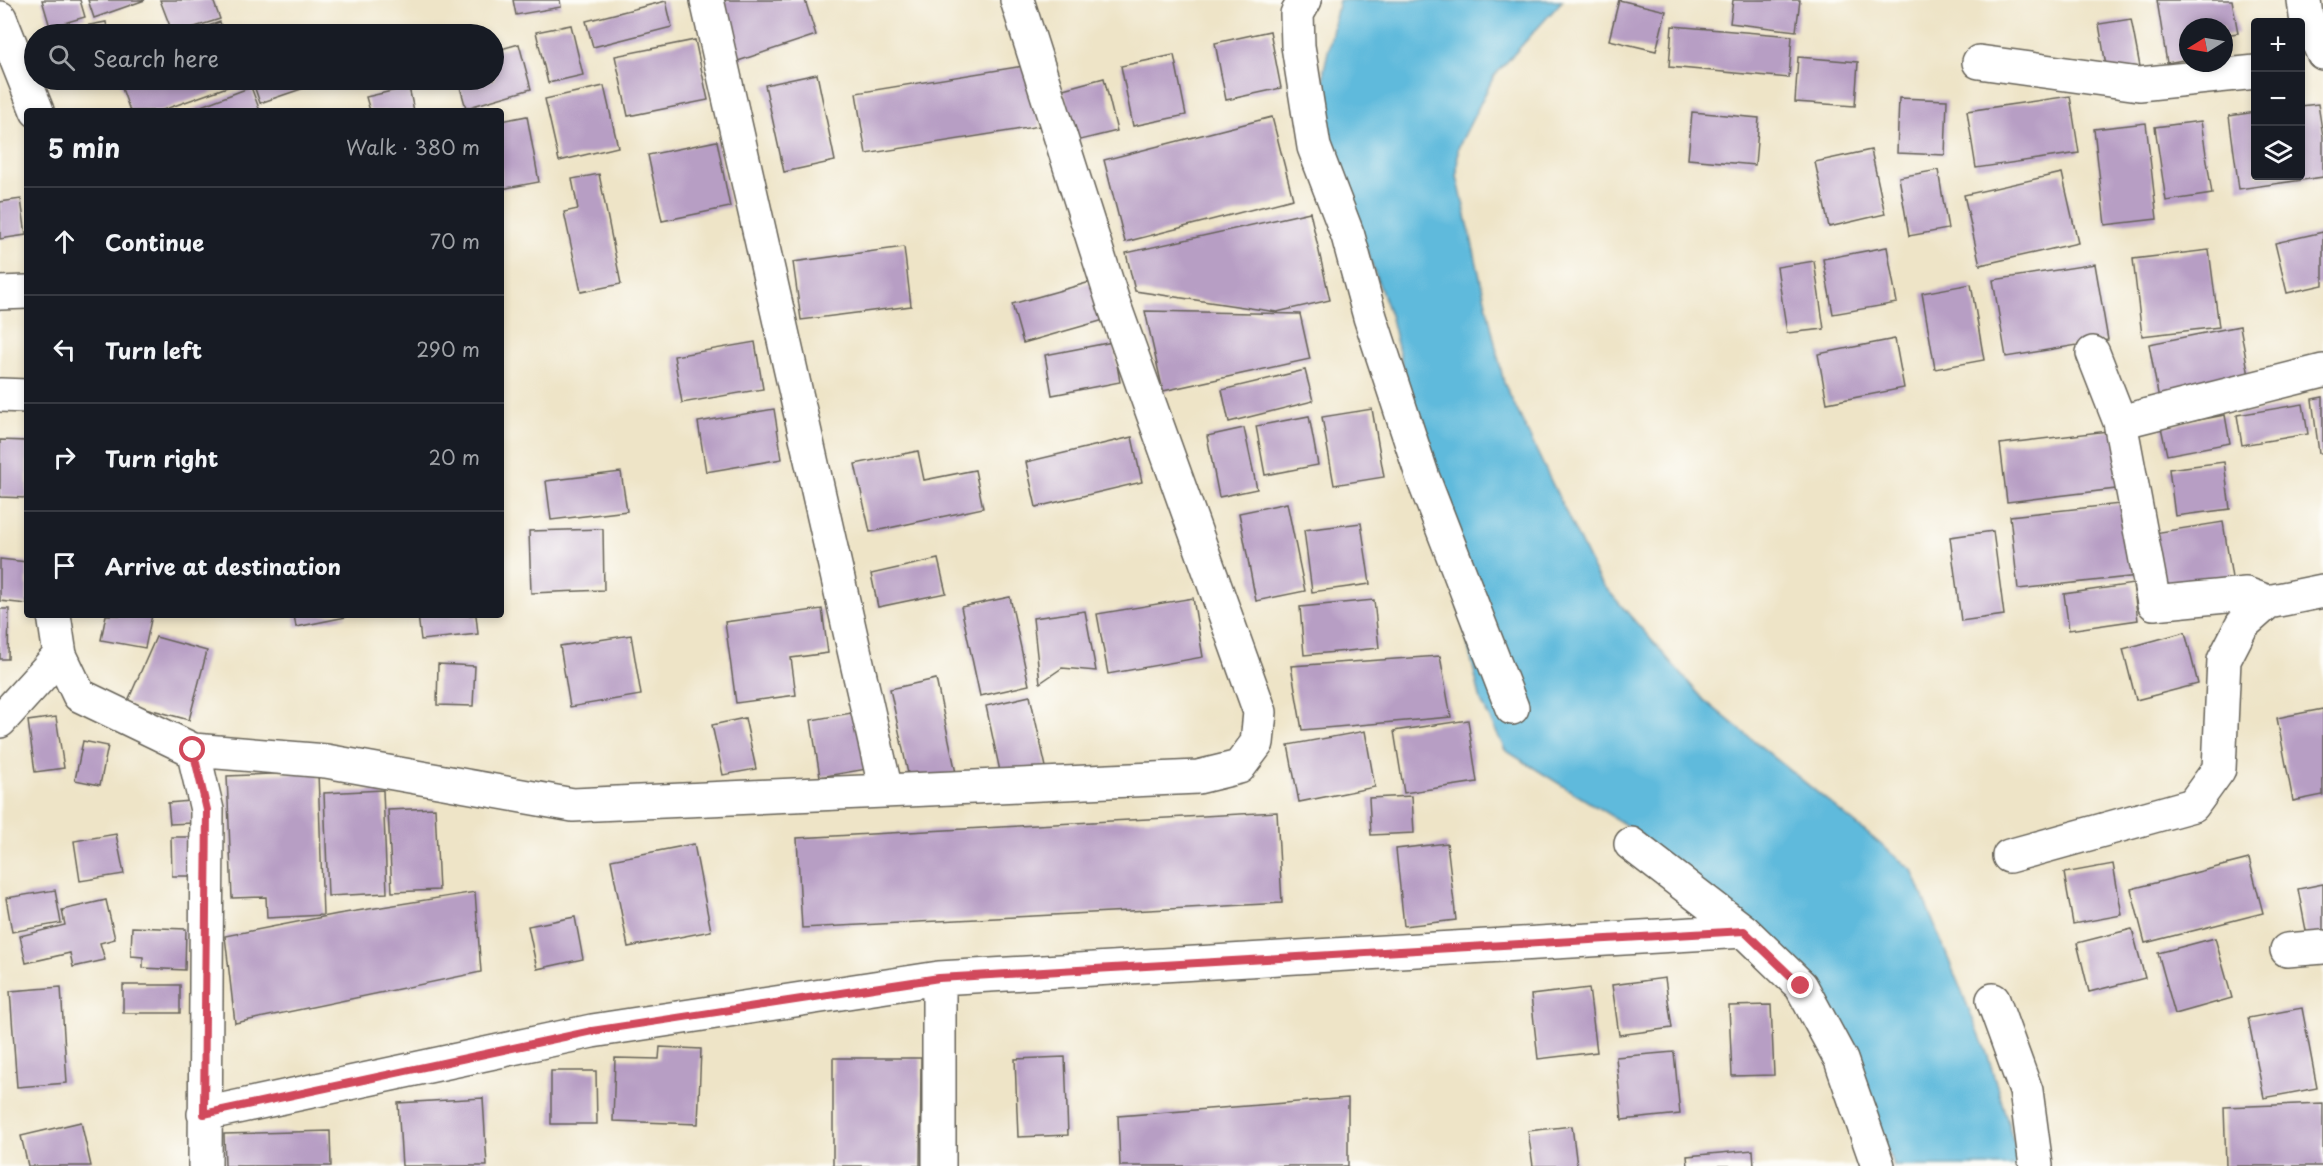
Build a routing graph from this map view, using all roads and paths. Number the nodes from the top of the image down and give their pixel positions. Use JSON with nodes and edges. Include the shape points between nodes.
{"nodes":[{"id":1,"x":707,"y":0,"type":"edge"},
{"id":2,"x":1017,"y":0,"type":"edge"},
{"id":3,"x":1305,"y":0,"type":"edge"},
{"id":4,"x":2304,"y":0,"type":"edge"},
{"id":5,"x":0,"y":18,"type":"edge"},
{"id":6,"x":2323,"y":53,"type":"edge"},
{"id":7,"x":1979,"y":62,"type":"dead end"},
{"id":8,"x":2323,"y":64,"type":"edge"},
{"id":9,"x":2305,"y":66,"type":"edge"},
{"id":10,"x":2251,"y":73,"type":"edge"},
{"id":11,"x":24,"y":78,"type":"edge"},
{"id":12,"x":29,"y":90,"type":"edge"},
{"id":13,"x":36,"y":108,"type":"edge"},
{"id":14,"x":24,"y":292,"type":"edge"},
{"id":15,"x":0,"y":293,"type":"edge"},
{"id":16,"x":2092,"y":353,"type":"dead end"},
{"id":17,"x":2323,"y":371,"type":"edge"},
{"id":18,"x":0,"y":396,"type":"edge"},
{"id":19,"x":24,"y":396,"type":"edge"},
{"id":20,"x":2120,"y":422,"type":"junction"},
{"id":21,"x":2323,"y":591,"type":"edge"},
{"id":22,"x":2268,"y":602,"type":"junction"},
{"id":23,"x":54,"y":618,"type":"edge"},
{"id":24,"x":60,"y":656,"type":"junction"},
{"id":25,"x":1512,"y":708,"type":"dead end"},
{"id":26,"x":0,"y":721,"type":"edge"},
{"id":27,"x":193,"y":750,"type":"junction"},
{"id":28,"x":886,"y":791,"type":"junction"},
{"id":29,"x":1631,"y":844,"type":"dead end"},
{"id":30,"x":2009,"y":856,"type":"dead end"},
{"id":31,"x":1744,"y":931,"type":"junction"},
{"id":32,"x":2323,"y":946,"type":"edge"},
{"id":33,"x":2287,"y":950,"type":"dead end"},
{"id":34,"x":939,"y":978,"type":"junction"},
{"id":35,"x":1994,"y":1000,"type":"dead end"},
{"id":36,"x":204,"y":1114,"type":"junction"},
{"id":37,"x":205,"y":1166,"type":"edge"},
{"id":38,"x":939,"y":1166,"type":"edge"},
{"id":39,"x":1878,"y":1166,"type":"edge"},
{"id":40,"x":2036,"y":1166,"type":"edge"}],
"edges":[{"from":1,"to":28,"type":"street"},
{"from":2,"to":28,"type":"street","via":[[1114,305],[1260,712],[1257,743],[1239,767],[1198,777]]},
{"from":3,"to":25,"type":"street","via":[[1297,14],[1298,46],[1314,147],[1348,236],[1423,478]]},
{"from":4,"to":6,"type":"street","via":[[2306,16]]},
{"from":5,"to":11,"type":"street"},
{"from":7,"to":10,"type":"street","via":[[2139,84]]},
{"from":8,"to":9,"type":"street"},
{"from":12,"to":13,"type":"street"},
{"from":14,"to":15,"type":"street"},
{"from":16,"to":20,"type":"street"},
{"from":17,"to":20,"type":"street"},
{"from":18,"to":19,"type":"street"},
{"from":20,"to":22,"type":"street","via":[[2154,603],[2246,594]]},
{"from":21,"to":22,"type":"street"},
{"from":22,"to":30,"type":"street","via":[[2242,625],[2224,660],[2219,769],[2193,805]]},
{"from":23,"to":24,"type":"street"},
{"from":24,"to":26,"type":"street"},
{"from":24,"to":27,"type":"street","via":[[79,695]]},
{"from":27,"to":28,"type":"street","via":[[326,761],[573,805]]},
{"from":27,"to":36,"type":"street","via":[[207,810]]},
{"from":29,"to":31,"type":"street"},
{"from":31,"to":34,"type":"street"},
{"from":31,"to":39,"type":"street","via":[[1801,986],[1842,1060]]},
{"from":32,"to":33,"type":"street"},
{"from":34,"to":36,"type":"street","via":[[592,1031]]},
{"from":34,"to":38,"type":"street"},
{"from":35,"to":40,"type":"street","via":[[2026,1091]]},
{"from":36,"to":37,"type":"street"}]}
